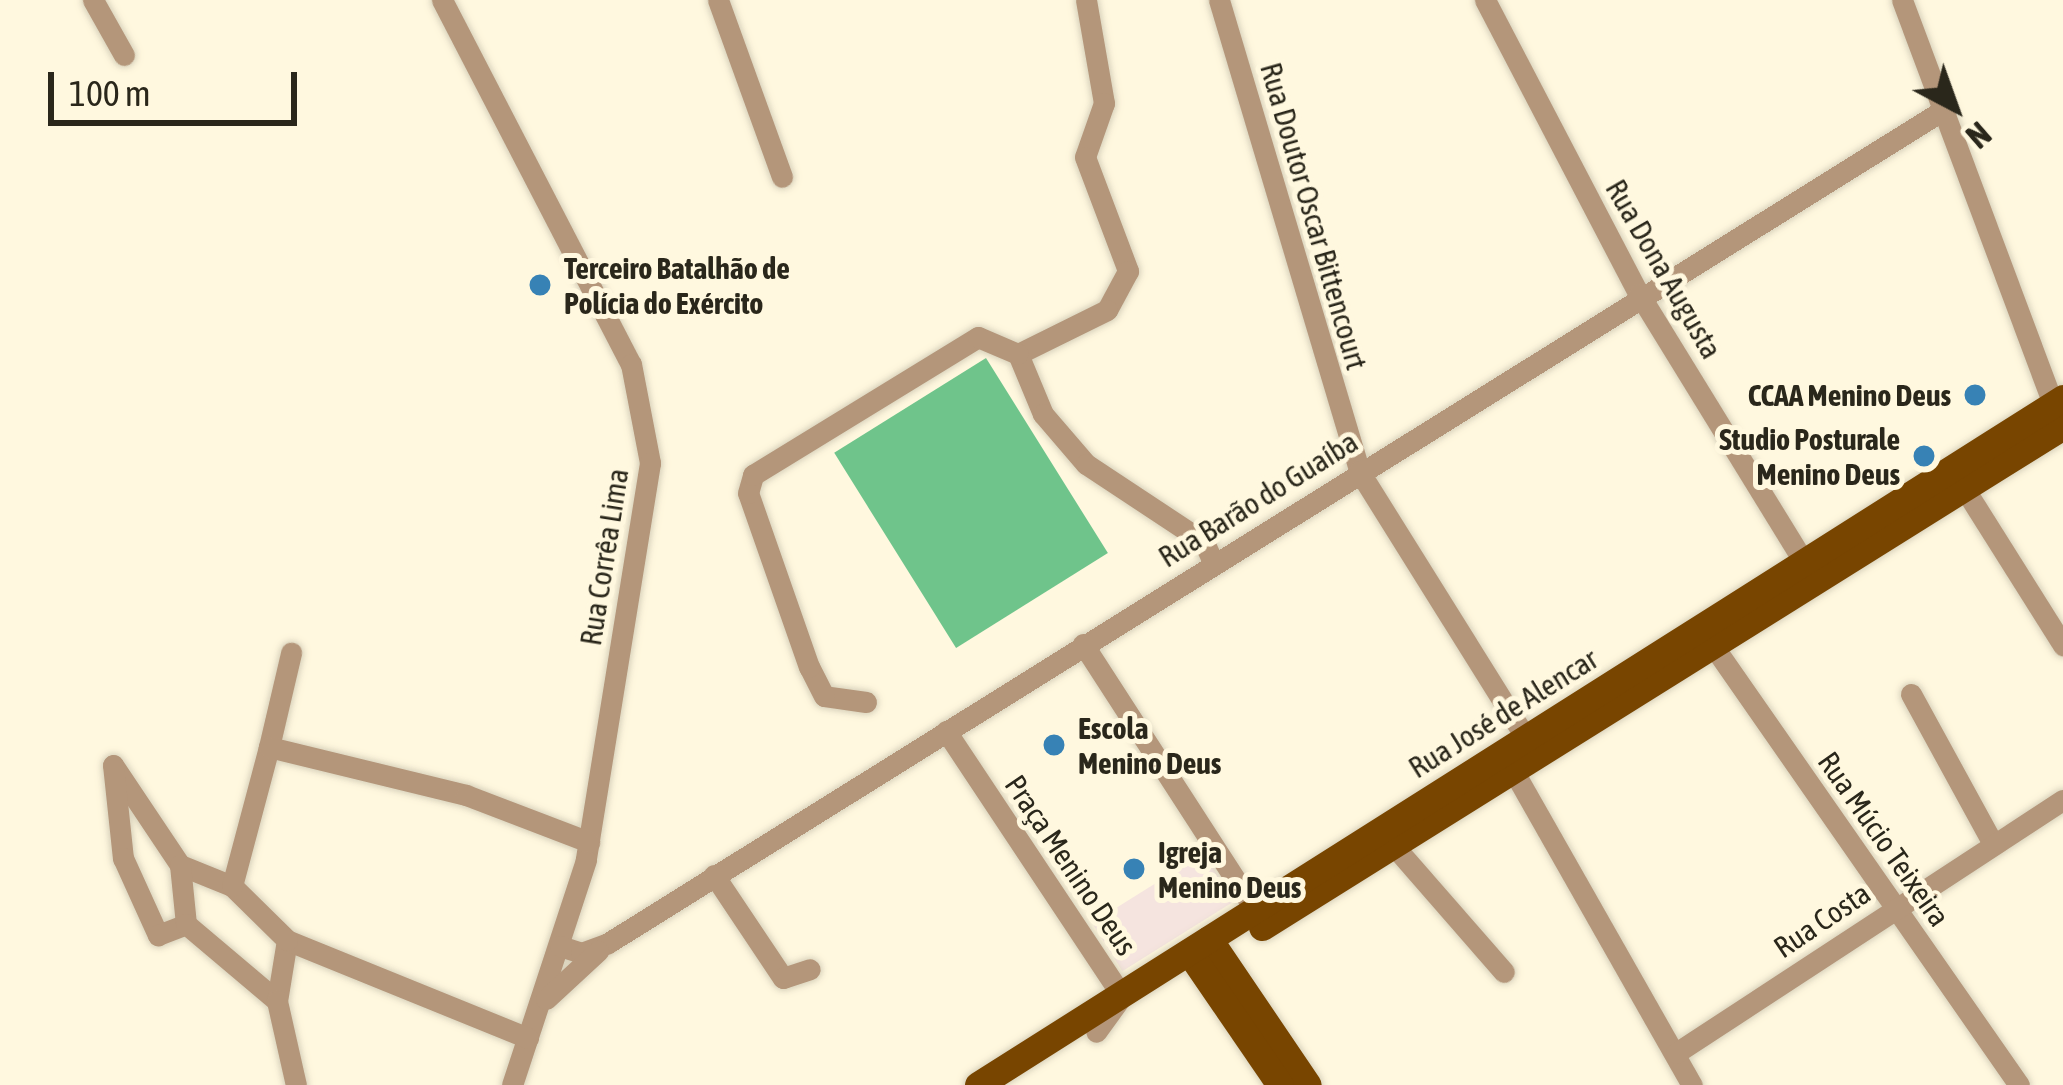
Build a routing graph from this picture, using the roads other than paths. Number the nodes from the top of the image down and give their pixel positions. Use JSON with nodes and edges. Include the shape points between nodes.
{"nodes":[{"id":1,"x":93,"y":0,"type":"edge"},
{"id":2,"x":442,"y":0,"type":"edge"},
{"id":3,"x":718,"y":0,"type":"edge"},
{"id":4,"x":1087,"y":0,"type":"edge"},
{"id":5,"x":1219,"y":0,"type":"edge"},
{"id":6,"x":1485,"y":0,"type":"edge"},
{"id":7,"x":1902,"y":0,"type":"edge"},
{"id":8,"x":124,"y":55,"type":"dead end"},
{"id":9,"x":1943,"y":110,"type":"junction"},
{"id":10,"x":782,"y":177,"type":"dead end"},
{"id":11,"x":1640,"y":294,"type":"junction"},
{"id":12,"x":1018,"y":354,"type":"junction"},
{"id":13,"x":2060,"y":414,"type":"edge"},
{"id":14,"x":1359,"y":471,"type":"junction"},
{"id":15,"x":1964,"y":488,"type":"junction"},
{"id":16,"x":1803,"y":561,"type":"junction"},
{"id":17,"x":1213,"y":562,"type":"junction"},
{"id":18,"x":1706,"y":636,"type":"junction"},
{"id":19,"x":1083,"y":644,"type":"junction"},
{"id":20,"x":2063,"y":645,"type":"edge"},
{"id":21,"x":290,"y":653,"type":"dead end"},
{"id":22,"x":1911,"y":694,"type":"dead end"},
{"id":23,"x":866,"y":702,"type":"dead end"},
{"id":24,"x":946,"y":730,"type":"junction"},
{"id":25,"x":269,"y":747,"type":"junction"},
{"id":26,"x":1526,"y":756,"type":"junction"},
{"id":27,"x":2063,"y":800,"type":"edge"},
{"id":28,"x":589,"y":842,"type":"junction"},
{"id":29,"x":1993,"y":844,"type":"junction"},
{"id":30,"x":1394,"y":845,"type":"junction"},
{"id":31,"x":180,"y":866,"type":"junction"},
{"id":32,"x":714,"y":875,"type":"junction"},
{"id":33,"x":232,"y":886,"type":"junction"},
{"id":34,"x":1895,"y":907,"type":"junction"},
{"id":35,"x":1255,"y":910,"type":"junction"},
{"id":36,"x":569,"y":916,"type":"junction"},
{"id":37,"x":187,"y":924,"type":"junction"},
{"id":38,"x":287,"y":940,"type":"junction"},
{"id":39,"x":608,"y":943,"type":"junction"},
{"id":40,"x":560,"y":946,"type":"junction"},
{"id":41,"x":1204,"y":953,"type":"junction"},
{"id":42,"x":810,"y":969,"type":"dead end"},
{"id":43,"x":1504,"y":972,"type":"dead end"},
{"id":44,"x":1122,"y":996,"type":"junction"},
{"id":45,"x":277,"y":1001,"type":"junction"},
{"id":46,"x":532,"y":1027,"type":"junction"},
{"id":47,"x":1096,"y":1032,"type":"junction"},
{"id":48,"x":1676,"y":1053,"type":"junction"},
{"id":49,"x":296,"y":1085,"type":"edge"},
{"id":50,"x":512,"y":1085,"type":"edge"},
{"id":51,"x":978,"y":1085,"type":"edge"},
{"id":52,"x":1009,"y":1085,"type":"edge"},
{"id":53,"x":1280,"y":1085,"type":"edge"},
{"id":54,"x":1308,"y":1085,"type":"edge"},
{"id":55,"x":1692,"y":1085,"type":"edge"},
{"id":56,"x":2019,"y":1085,"type":"edge"}],
"edges":[{"from":1,"to":8,"type":"street"},
{"from":2,"to":28,"type":"street","name":"Rua Corrêa Lima","via":[[644,403],[650,463]]},
{"from":3,"to":10,"type":"street"},
{"from":4,"to":12,"type":"street","via":[[1104,103],[1085,157],[1128,271],[1107,310]]},
{"from":5,"to":14,"type":"street","name":"Rua Doutor Oscar Bittencourt"},
{"from":6,"to":11,"type":"street","name":"Rua Dona Augusta"},
{"from":7,"to":9,"type":"street"},
{"from":9,"to":11,"type":"street","name":"Rua Barão do Guaíba"},
{"from":9,"to":13,"type":"street"},
{"from":11,"to":14,"type":"street","name":"Rua Barão do Guaíba"},
{"from":11,"to":16,"type":"street","name":"Rua Dona Augusta"},
{"from":12,"to":17,"type":"street","via":[[1043,414],[1086,464],[1204,542]]},
{"from":12,"to":23,"type":"street","via":[[978,338],[753,475],[748,493],[809,667],[824,696]]},
{"from":13,"to":15,"type":"main road","name":"Rua José de Alencar"},
{"from":13,"to":16,"type":"main road","name":"Rua José de Alencar"},
{"from":14,"to":17,"type":"street","name":"Rua Barão do Guaíba"},
{"from":14,"to":26,"type":"street","name":"Rua Doutor Oscar Bittencourt"},
{"from":15,"to":18,"type":"main road","name":"Rua José de Alencar"},
{"from":15,"to":20,"type":"street"},
{"from":16,"to":18,"type":"main road","name":"Rua José de Alencar"},
{"from":17,"to":19,"type":"street","name":"Rua Barão do Guaíba"},
{"from":18,"to":26,"type":"main road","name":"Rua José de Alencar"},
{"from":18,"to":34,"type":"street","name":"Rua Múcio Teixeira"},
{"from":19,"to":24,"type":"street","name":"Rua Barão do Guaíba"},
{"from":19,"to":35,"type":"street"},
{"from":21,"to":25,"type":"street"},
{"from":22,"to":29,"type":"street"},
{"from":24,"to":32,"type":"street","name":"Rua Barão do Guaíba"},
{"from":24,"to":44,"type":"street","name":"Praça Menino Deus"},
{"from":25,"to":28,"type":"street","via":[[466,795]]},
{"from":25,"to":33,"type":"street"},
{"from":26,"to":30,"type":"main road","name":"Rua José de Alencar"},
{"from":26,"to":35,"type":"main road","name":"Rua José de Alencar"},
{"from":26,"to":48,"type":"street","name":"Rua Doutor Oscar Bittencourt"},
{"from":27,"to":29,"type":"street","name":"Rua Costa"},
{"from":28,"to":36,"type":"street","name":"Rua Corrêa Lima"},
{"from":29,"to":34,"type":"street","name":"Rua Costa"},
{"from":30,"to":41,"type":"main road","name":"Rua José de Alencar"},
{"from":30,"to":43,"type":"street"},
{"from":31,"to":33,"type":"street"},
{"from":31,"to":37,"type":"street"},
{"from":31,"to":37,"type":"street","via":[[113,765],[123,859],[140,897],[158,935]]},
{"from":32,"to":39,"type":"street","name":"Rua Barão do Guaíba"},
{"from":32,"to":42,"type":"street","via":[[783,978]]},
{"from":33,"to":38,"type":"street"},
{"from":34,"to":48,"type":"street","name":"Rua Costa"},
{"from":34,"to":56,"type":"street","name":"Rua Múcio Teixeira"},
{"from":35,"to":41,"type":"main road","name":"Rua José de Alencar"},
{"from":36,"to":39,"type":"street","via":[[582,936]]},
{"from":36,"to":40,"type":"street","name":"Rua Corrêa Lima"},
{"from":37,"to":45,"type":"street"},
{"from":38,"to":45,"type":"street"},
{"from":38,"to":46,"type":"street"},
{"from":39,"to":40,"type":"street","name":"Rua Barão do Guaíba","via":[[581,953]]},
{"from":39,"to":46,"type":"street"},
{"from":40,"to":46,"type":"street","name":"Rua Corrêa Lima"},
{"from":41,"to":44,"type":"main road","name":"Rua José de Alencar"},
{"from":41,"to":47,"type":"main road"},
{"from":41,"to":53,"type":"main road"},
{"from":41,"to":54,"type":"main road"},
{"from":44,"to":47,"type":"street","name":"Praça Menino Deus"},
{"from":44,"to":51,"type":"main road","name":"Rua José de Alencar"},
{"from":45,"to":49,"type":"street"},
{"from":46,"to":50,"type":"street","name":"Rua Corrêa Lima"},
{"from":47,"to":52,"type":"main road"},
{"from":48,"to":55,"type":"street","name":"Rua Doutor Oscar Bittencourt"}]}
